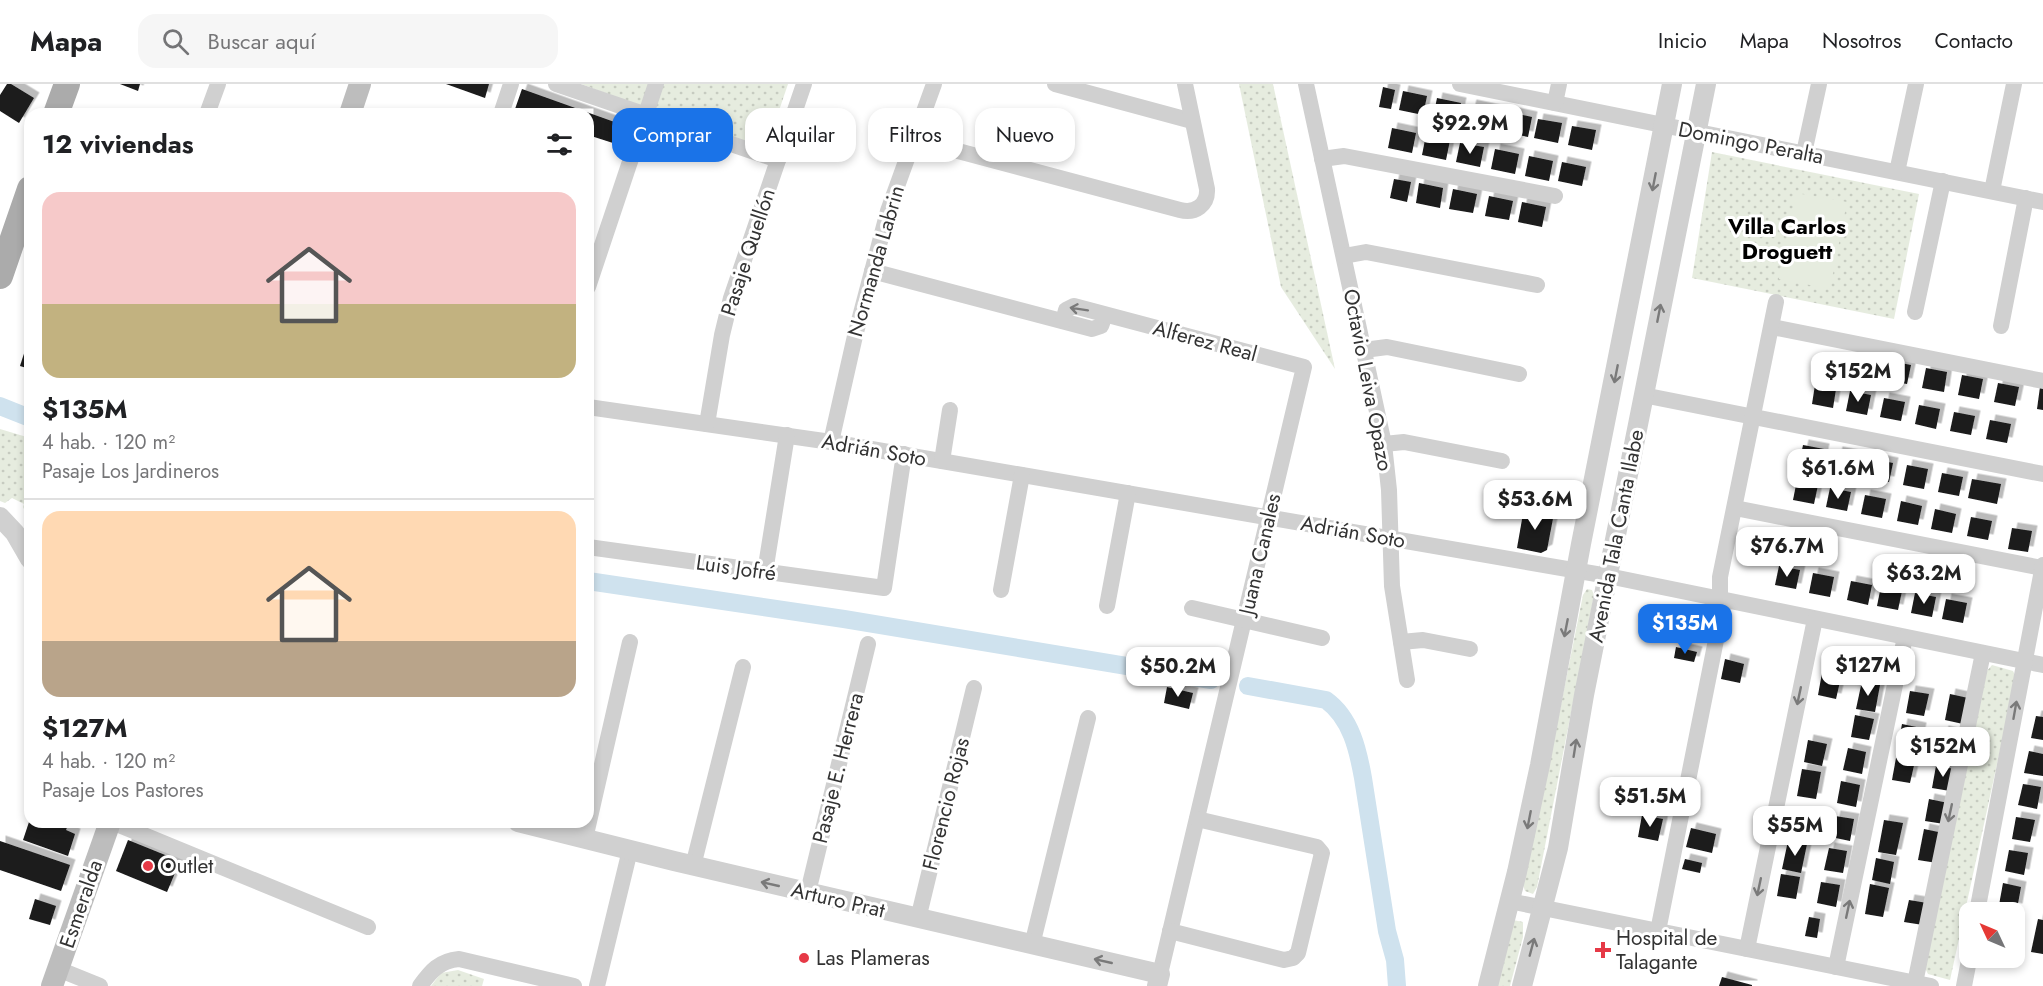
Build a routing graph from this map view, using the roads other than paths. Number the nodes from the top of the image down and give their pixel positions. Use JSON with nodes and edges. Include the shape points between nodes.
{"nodes":[{"id":1,"x":218,"y":84,"type":"edge"},
{"id":2,"x":360,"y":84,"type":"edge"},
{"id":3,"x":511,"y":84,"type":"edge"},
{"id":4,"x":556,"y":84,"type":"edge"},
{"id":5,"x":656,"y":84,"type":"edge"},
{"id":6,"x":804,"y":84,"type":"edge"},
{"id":7,"x":933,"y":84,"type":"edge"},
{"id":8,"x":1055,"y":84,"type":"edge"},
{"id":9,"x":1185,"y":84,"type":"edge"},
{"id":10,"x":1306,"y":84,"type":"edge"},
{"id":11,"x":1461,"y":84,"type":"edge"},
{"id":12,"x":1559,"y":84,"type":"edge"},
{"id":13,"x":1672,"y":84,"type":"edge"},
{"id":14,"x":1706,"y":84,"type":"edge"},
{"id":15,"x":1819,"y":84,"type":"edge"},
{"id":16,"x":1916,"y":84,"type":"edge"},
{"id":17,"x":2014,"y":84,"type":"edge"},
{"id":18,"x":63,"y":86,"type":"edge"},
{"id":19,"x":1554,"y":103,"type":"junction"},
{"id":20,"x":58,"y":108,"type":"edge"},
{"id":21,"x":209,"y":108,"type":"edge"},
{"id":22,"x":352,"y":108,"type":"edge"},
{"id":23,"x":503,"y":108,"type":"edge"},
{"id":24,"x":626,"y":108,"type":"edge"},
{"id":25,"x":648,"y":108,"type":"edge"},
{"id":26,"x":796,"y":108,"type":"edge"},
{"id":27,"x":924,"y":108,"type":"edge"},
{"id":28,"x":1192,"y":121,"type":"junction"},
{"id":29,"x":1664,"y":125,"type":"junction"},
{"id":30,"x":1696,"y":131,"type":"junction"},
{"id":31,"x":963,"y":152,"type":"edge"},
{"id":32,"x":1804,"y":153,"type":"junction"},
{"id":33,"x":1322,"y":159,"type":"junction"},
{"id":34,"x":630,"y":162,"type":"edge"},
{"id":35,"x":777,"y":162,"type":"edge"},
{"id":36,"x":905,"y":162,"type":"edge"},
{"id":37,"x":1898,"y":172,"type":"junction"},
{"id":38,"x":1943,"y":181,"type":"junction"},
{"id":39,"x":1992,"y":191,"type":"junction"},
{"id":40,"x":1555,"y":196,"type":"dead end"},
{"id":41,"x":2026,"y":198,"type":"junction"},
{"id":42,"x":2043,"y":202,"type":"edge"},
{"id":43,"x":22,"y":237,"type":"edge"},
{"id":44,"x":1344,"y":255,"type":"junction"},
{"id":45,"x":594,"y":269,"type":"edge"},
{"id":46,"x":872,"y":271,"type":"junction"},
{"id":47,"x":0,"y":276,"type":"edge"},
{"id":48,"x":1537,"y":285,"type":"dead end"},
{"id":49,"x":1776,"y":302,"type":"dead end"},
{"id":50,"x":1915,"y":312,"type":"dead end"},
{"id":51,"x":2001,"y":326,"type":"dead end"},
{"id":52,"x":1772,"y":327,"type":"junction"},
{"id":53,"x":1364,"y":350,"type":"junction"},
{"id":54,"x":1304,"y":367,"type":"joint"},
{"id":55,"x":1519,"y":374,"type":"dead end"},
{"id":56,"x":2043,"y":381,"type":"edge"},
{"id":57,"x":1643,"y":395,"type":"junction"},
{"id":58,"x":594,"y":408,"type":"edge"},
{"id":59,"x":950,"y":410,"type":"dead end"},
{"id":60,"x":1753,"y":417,"type":"junction"},
{"id":61,"x":707,"y":424,"type":"junction"},
{"id":62,"x":787,"y":435,"type":"junction"},
{"id":63,"x":831,"y":442,"type":"junction"},
{"id":64,"x":1384,"y":444,"type":"junction"},
{"id":65,"x":904,"y":454,"type":"junction"},
{"id":66,"x":942,"y":461,"type":"junction"},
{"id":67,"x":1502,"y":461,"type":"dead end"},
{"id":68,"x":2043,"y":474,"type":"edge"},
{"id":69,"x":1022,"y":475,"type":"junction"},
{"id":70,"x":1128,"y":493,"type":"junction"},
{"id":71,"x":1735,"y":508,"type":"junction"},
{"id":72,"x":0,"y":517,"type":"edge"},
{"id":73,"x":1268,"y":518,"type":"junction"},
{"id":74,"x":1389,"y":539,"type":"junction"},
{"id":75,"x":594,"y":548,"type":"edge"},
{"id":76,"x":24,"y":549,"type":"edge"},
{"id":77,"x":2043,"y":567,"type":"edge"},
{"id":78,"x":1576,"y":571,"type":"junction"},
{"id":79,"x":765,"y":572,"type":"junction"},
{"id":80,"x":1608,"y":576,"type":"junction"},
{"id":81,"x":1001,"y":590,"type":"dead end"},
{"id":82,"x":1719,"y":599,"type":"junction"},
{"id":83,"x":1107,"y":606,"type":"dead end"},
{"id":84,"x":1192,"y":608,"type":"dead end"},
{"id":85,"x":1815,"y":619,"type":"junction"},
{"id":86,"x":1244,"y":620,"type":"junction"},
{"id":87,"x":1905,"y":637,"type":"junction"},
{"id":88,"x":1322,"y":638,"type":"dead end"},
{"id":89,"x":630,"y":642,"type":"dead end"},
{"id":90,"x":1401,"y":642,"type":"junction"},
{"id":91,"x":868,"y":644,"type":"dead end"},
{"id":92,"x":1470,"y":649,"type":"dead end"},
{"id":93,"x":1983,"y":653,"type":"junction"},
{"id":94,"x":2024,"y":661,"type":"junction"},
{"id":95,"x":2043,"y":665,"type":"edge"},
{"id":96,"x":742,"y":667,"type":"dead end"},
{"id":97,"x":1407,"y":680,"type":"dead end"},
{"id":98,"x":974,"y":688,"type":"dead end"},
{"id":99,"x":1088,"y":718,"type":"dead end"},
{"id":100,"x":594,"y":800,"type":"edge"},
{"id":101,"x":1197,"y":819,"type":"junction"},
{"id":102,"x":109,"y":828,"type":"edge"},
{"id":103,"x":126,"y":828,"type":"edge"},
{"id":104,"x":542,"y":828,"type":"edge"},
{"id":105,"x":588,"y":828,"type":"edge"},
{"id":106,"x":585,"y":839,"type":"junction"},
{"id":107,"x":630,"y":850,"type":"junction"},
{"id":108,"x":693,"y":866,"type":"junction"},
{"id":109,"x":808,"y":892,"type":"junction"},
{"id":110,"x":1509,"y":901,"type":"junction"},
{"id":111,"x":1979,"y":902,"type":"edge"},
{"id":112,"x":1542,"y":908,"type":"junction"},
{"id":113,"x":918,"y":919,"type":"junction"},
{"id":114,"x":368,"y":927,"type":"dead end"},
{"id":115,"x":1170,"y":931,"type":"junction"},
{"id":116,"x":1658,"y":931,"type":"junction"},
{"id":117,"x":1032,"y":945,"type":"junction"},
{"id":118,"x":1747,"y":949,"type":"junction"},
{"id":119,"x":1836,"y":967,"type":"junction"},
{"id":120,"x":1967,"y":968,"type":"edge"},
{"id":121,"x":55,"y":977,"type":"edge"},
{"id":122,"x":1159,"y":980,"type":"edge"},
{"id":123,"x":1923,"y":984,"type":"edge"},
{"id":124,"x":100,"y":986,"type":"edge"},
{"id":125,"x":420,"y":986,"type":"edge"},
{"id":126,"x":574,"y":986,"type":"edge"},
{"id":127,"x":597,"y":986,"type":"edge"},
{"id":128,"x":1488,"y":986,"type":"edge"},
{"id":129,"x":1522,"y":986,"type":"edge"},
{"id":130,"x":1964,"y":986,"type":"edge"}],
"edges":[{"from":1,"to":21,"type":"street"},
{"from":2,"to":22,"type":"main road"},
{"from":3,"to":23,"type":"street"},
{"from":4,"to":24,"type":"street"},
{"from":5,"to":25,"type":"street"},
{"from":6,"to":26,"type":"street","name":"Pasaje Quellón"},
{"from":7,"to":27,"type":"street","name":"Normanda Labrin"},
{"from":8,"to":28,"type":"street"},
{"from":9,"to":28,"type":"street"},
{"from":10,"to":33,"type":"street","name":"Octavio Leiva Opazo"},
{"from":11,"to":19,"type":"street","name":"Domingo Peralta"},
{"from":12,"to":19,"type":"street"},
{"from":13,"to":29,"type":"street","name":"Avenida Tala Canta Ilabe"},
{"from":14,"to":30,"type":"street","name":"Avenida Tala Canta Ilabe"},
{"from":15,"to":32,"type":"street"},
{"from":16,"to":37,"type":"street"},
{"from":17,"to":39,"type":"street"},
{"from":18,"to":20,"type":"main road"},
{"from":19,"to":29,"type":"street","name":"Domingo Peralta"},
{"from":28,"to":31,"type":"street","via":[[1208,194],[1199,208],[1186,212]]},
{"from":29,"to":30,"type":"street","name":"Domingo Peralta"},
{"from":29,"to":78,"type":"street","name":"Avenida Tala Canta Ilabe","one_way":true},
{"from":30,"to":32,"type":"street","name":"Domingo Peralta"},
{"from":57,"to":30,"type":"street","name":"Avenida Tala Canta Ilabe","one_way":true},
{"from":32,"to":37,"type":"street","name":"Domingo Peralta"},
{"from":33,"to":40,"type":"street","via":[[1344,156]]},
{"from":33,"to":44,"type":"street","name":"Octavio Leiva Opazo"},
{"from":34,"to":45,"type":"street"},
{"from":35,"to":61,"type":"street","name":"Pasaje Quellón","via":[[731,298]]},
{"from":36,"to":46,"type":"street","name":"Normanda Labrin"},
{"from":37,"to":38,"type":"street","name":"Domingo Peralta"},
{"from":38,"to":39,"type":"street","name":"Domingo Peralta"},
{"from":38,"to":50,"type":"street"},
{"from":39,"to":41,"type":"street","name":"Domingo Peralta"},
{"from":41,"to":42,"type":"street","name":"Domingo Peralta"},
{"from":41,"to":51,"type":"street"},
{"from":43,"to":47,"type":"main road"},
{"from":44,"to":48,"type":"street","via":[[1366,252]]},
{"from":44,"to":53,"type":"street","name":"Octavio Leiva Opazo"},
{"from":46,"to":54,"type":"street","name":"Alferez Real","via":[[1063,321],[1071,307]]},
{"from":46,"to":63,"type":"street","name":"Normanda Labrin"},
{"from":49,"to":52,"type":"street"},
{"from":52,"to":56,"type":"street"},
{"from":52,"to":60,"type":"street"},
{"from":53,"to":55,"type":"street","via":[[1387,347]]},
{"from":53,"to":64,"type":"street","name":"Octavio Leiva Opazo"},
{"from":54,"to":73,"type":"street","name":"Juana Canales"},
{"from":57,"to":60,"type":"street"},
{"from":57,"to":80,"type":"street","name":"Avenida Tala Canta Ilabe"},
{"from":58,"to":61,"type":"street","name":"Adrián Soto"},
{"from":59,"to":66,"type":"street"},
{"from":60,"to":68,"type":"street"},
{"from":60,"to":71,"type":"street"},
{"from":61,"to":62,"type":"street","name":"Adrián Soto"},
{"from":62,"to":63,"type":"street","name":"Adrián Soto"},
{"from":62,"to":79,"type":"street"},
{"from":63,"to":65,"type":"street","name":"Adrián Soto"},
{"from":64,"to":67,"type":"street","via":[[1404,442]]},
{"from":64,"to":74,"type":"street","name":"Octavio Leiva Opazo"},
{"from":65,"to":66,"type":"street","name":"Adrián Soto"},
{"from":65,"to":79,"type":"street","name":"Luis Jofré","via":[[884,588]]},
{"from":66,"to":69,"type":"street","name":"Adrián Soto"},
{"from":69,"to":70,"type":"street","name":"Adrián Soto"},
{"from":69,"to":81,"type":"street"},
{"from":70,"to":73,"type":"street","name":"Adrián Soto"},
{"from":70,"to":83,"type":"street"},
{"from":71,"to":77,"type":"street"},
{"from":71,"to":82,"type":"street","via":[[1719,578]]},
{"from":72,"to":76,"type":"street"},
{"from":73,"to":74,"type":"street","name":"Adrián Soto"},
{"from":73,"to":86,"type":"street","name":"Juana Canales"},
{"from":74,"to":78,"type":"street","name":"Adrián Soto"},
{"from":74,"to":90,"type":"street","name":"Octavio Leiva Opazo"},
{"from":75,"to":79,"type":"street","name":"Luis Jofré"},
{"from":77,"to":94,"type":"street"},
{"from":78,"to":80,"type":"street","name":"Adrián Soto"},
{"from":78,"to":110,"type":"street","name":"Avenida Tala Canta Ilabe","one_way":true,"via":[[1540,765]]},
{"from":80,"to":82,"type":"street","name":"Adrián Soto"},
{"from":112,"to":80,"type":"street","name":"Avenida Tala Canta Ilabe","one_way":true,"via":[[1558,848]]},
{"from":82,"to":85,"type":"street","name":"Adrián Soto"},
{"from":82,"to":116,"type":"street","via":[[1720,620]]},
{"from":84,"to":86,"type":"street"},
{"from":85,"to":87,"type":"street","name":"Adrián Soto"},
{"from":85,"to":118,"type":"street","one_way":true},
{"from":86,"to":88,"type":"street"},
{"from":86,"to":101,"type":"street","name":"Juana Canales"},
{"from":87,"to":93,"type":"street","name":"Adrián Soto"},
{"from":119,"to":87,"type":"street","one_way":true},
{"from":89,"to":100,"type":"street"},
{"from":90,"to":92,"type":"street","via":[[1424,640]]},
{"from":90,"to":97,"type":"street","name":"Octavio Leiva Opazo"},
{"from":91,"to":109,"type":"street","name":"Pasaje E. Herrera"},
{"from":93,"to":94,"type":"street","name":"Adrián Soto"},
{"from":93,"to":123,"type":"street","one_way":true},
{"from":94,"to":95,"type":"street","name":"Adrián Soto"},
{"from":111,"to":94,"type":"street","one_way":true},
{"from":96,"to":108,"type":"street"},
{"from":98,"to":113,"type":"street","name":"Florencio Rojas"},
{"from":99,"to":117,"type":"street"},
{"from":101,"to":115,"type":"street","name":"Juana Canales"},
{"from":101,"to":115,"type":"street","via":[[1317,847],[1322,853],[1298,953],[1284,960]]},
{"from":102,"to":121,"type":"main road","name":"Esmeralda"},
{"from":103,"to":114,"type":"street"},
{"from":104,"to":106,"type":"street","name":"Arturo Prat"},
{"from":105,"to":106,"type":"street"},
{"from":106,"to":107,"type":"street","name":"Arturo Prat"},
{"from":107,"to":108,"type":"street","name":"Arturo Prat"},
{"from":107,"to":127,"type":"street"},
{"from":109,"to":108,"type":"street","name":"Arturo Prat","one_way":true},
{"from":109,"to":113,"type":"street","name":"Arturo Prat"},
{"from":110,"to":112,"type":"street"},
{"from":110,"to":128,"type":"street","name":"Avenida Tala Canta Ilabe"},
{"from":112,"to":116,"type":"street"},
{"from":129,"to":112,"type":"street","name":"Avenida Tala Canta Ilabe","one_way":true},
{"from":113,"to":117,"type":"street","name":"Arturo Prat"},
{"from":115,"to":122,"type":"street","name":"Juana Canales"},
{"from":116,"to":118,"type":"street"},
{"from":122,"to":117,"type":"street","name":"Arturo Prat","one_way":true},
{"from":118,"to":119,"type":"street"},
{"from":119,"to":123,"type":"street"},
{"from":120,"to":130,"type":"street"},
{"from":121,"to":124,"type":"street"},
{"from":125,"to":126,"type":"street","via":[[436,966],[459,959]]}]}
